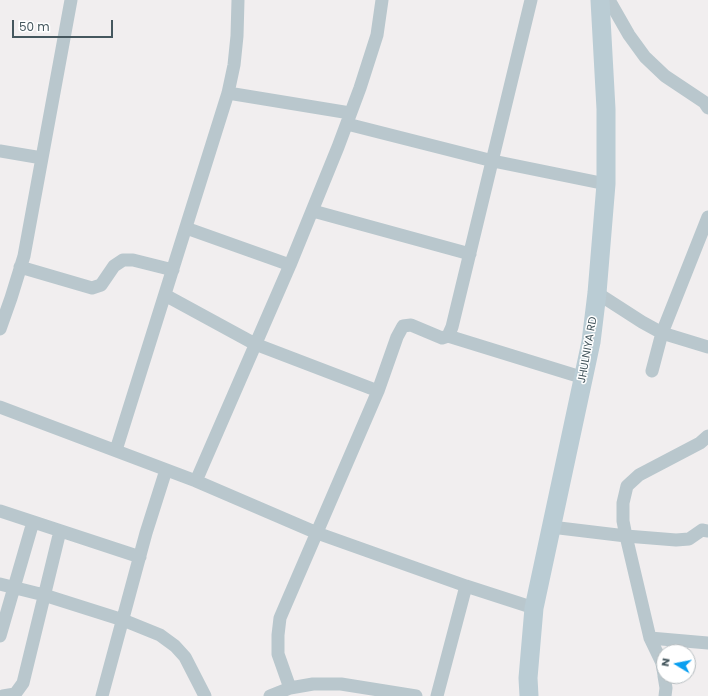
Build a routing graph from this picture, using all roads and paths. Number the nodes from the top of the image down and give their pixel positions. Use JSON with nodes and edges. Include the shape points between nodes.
{"nodes":[{"id":1,"x":71,"y":0,"type":"edge"},
{"id":2,"x":238,"y":0,"type":"edge"},
{"id":3,"x":382,"y":0,"type":"edge"},
{"id":4,"x":531,"y":0,"type":"edge"},
{"id":5,"x":600,"y":0,"type":"edge"},
{"id":6,"x":609,"y":0,"type":"edge"},
{"id":7,"x":228,"y":93,"type":"junction"},
{"id":8,"x":707,"y":103,"type":"edge"},
{"id":9,"x":348,"y":118,"type":"junction"},
{"id":10,"x":0,"y":151,"type":"edge"},
{"id":11,"x":42,"y":158,"type":"junction"},
{"id":12,"x":493,"y":161,"type":"junction"},
{"id":13,"x":606,"y":184,"type":"junction"},
{"id":14,"x":312,"y":211,"type":"junction"},
{"id":15,"x":708,"y":217,"type":"edge"},
{"id":16,"x":186,"y":228,"type":"junction"},
{"id":17,"x":470,"y":254,"type":"junction"},
{"id":18,"x":290,"y":265,"type":"junction"},
{"id":19,"x":20,"y":267,"type":"junction"},
{"id":20,"x":173,"y":270,"type":"junction"},
{"id":21,"x":597,"y":293,"type":"junction"},
{"id":22,"x":165,"y":295,"type":"junction"},
{"id":23,"x":0,"y":329,"type":"edge"},
{"id":24,"x":662,"y":333,"type":"junction"},
{"id":25,"x":448,"y":336,"type":"junction"},
{"id":26,"x":256,"y":344,"type":"junction"},
{"id":27,"x":708,"y":347,"type":"edge"},
{"id":28,"x":652,"y":370,"type":"dead end"},
{"id":29,"x":584,"y":378,"type":"junction"},
{"id":30,"x":378,"y":391,"type":"junction"},
{"id":31,"x":0,"y":406,"type":"edge"},
{"id":32,"x":708,"y":436,"type":"edge"},
{"id":33,"x":116,"y":450,"type":"junction"},
{"id":34,"x":166,"y":470,"type":"junction"},
{"id":35,"x":196,"y":480,"type":"junction"},
{"id":36,"x":0,"y":511,"type":"edge"},
{"id":37,"x":33,"y":522,"type":"junction"},
{"id":38,"x":551,"y":527,"type":"junction"},
{"id":39,"x":60,"y":531,"type":"junction"},
{"id":40,"x":708,"y":531,"type":"edge"},
{"id":41,"x":317,"y":533,"type":"junction"},
{"id":42,"x":626,"y":536,"type":"junction"},
{"id":43,"x":140,"y":558,"type":"junction"},
{"id":44,"x":0,"y":584,"type":"edge"},
{"id":45,"x":466,"y":586,"type":"junction"},
{"id":46,"x":14,"y":589,"type":"junction"},
{"id":47,"x":44,"y":595,"type":"junction"},
{"id":48,"x":534,"y":608,"type":"junction"},
{"id":49,"x":123,"y":620,"type":"junction"},
{"id":50,"x":0,"y":636,"type":"edge"},
{"id":51,"x":650,"y":638,"type":"junction"},
{"id":52,"x":708,"y":643,"type":"edge"},
{"id":53,"x":656,"y":650,"type":"edge"},
{"id":54,"x":341,"y":684,"type":"junction"},
{"id":55,"x":665,"y":684,"type":"edge"},
{"id":56,"x":290,"y":688,"type":"junction"},
{"id":57,"x":411,"y":695,"type":"edge"},
{"id":58,"x":8,"y":696,"type":"edge"},
{"id":59,"x":102,"y":696,"type":"edge"},
{"id":60,"x":205,"y":696,"type":"edge"},
{"id":61,"x":270,"y":696,"type":"edge"},
{"id":62,"x":334,"y":696,"type":"edge"},
{"id":63,"x":437,"y":696,"type":"edge"},
{"id":64,"x":529,"y":696,"type":"edge"},
{"id":65,"x":665,"y":696,"type":"edge"}],
"edges":[{"from":1,"to":11,"type":"street"},
{"from":2,"to":7,"type":"street","via":[[234,65]]},
{"from":3,"to":9,"type":"street","via":[[377,35]]},
{"from":4,"to":12,"type":"street"},
{"from":5,"to":13,"type":"street","name":"JHULNIYA RD","via":[[606,109]]},
{"from":6,"to":8,"type":"street","via":[[645,57],[666,76]]},
{"from":7,"to":9,"type":"street"},
{"from":7,"to":16,"type":"street"},
{"from":9,"to":12,"type":"street"},
{"from":9,"to":14,"type":"street"},
{"from":10,"to":11,"type":"street"},
{"from":11,"to":19,"type":"street"},
{"from":12,"to":13,"type":"street"},
{"from":12,"to":17,"type":"street"},
{"from":13,"to":21,"type":"street","name":"JHULNIYA RD"},
{"from":14,"to":17,"type":"street"},
{"from":14,"to":18,"type":"street"},
{"from":15,"to":24,"type":"street"},
{"from":16,"to":18,"type":"street"},
{"from":16,"to":20,"type":"street"},
{"from":17,"to":25,"type":"street"},
{"from":18,"to":26,"type":"street"},
{"from":19,"to":20,"type":"street","via":[[92,288],[101,285],[114,266],[123,260]]},
{"from":19,"to":23,"type":"street"},
{"from":20,"to":22,"type":"street"},
{"from":21,"to":24,"type":"street"},
{"from":21,"to":29,"type":"street","name":"JHULNIYA RD"},
{"from":22,"to":26,"type":"street"},
{"from":22,"to":33,"type":"street"},
{"from":24,"to":27,"type":"street"},
{"from":24,"to":28,"type":"street"},
{"from":25,"to":29,"type":"street"},
{"from":25,"to":30,"type":"street","via":[[442,338],[411,325],[403,326]]},
{"from":26,"to":30,"type":"street"},
{"from":26,"to":35,"type":"street"},
{"from":29,"to":38,"type":"street","name":"JHULNIYA RD"},
{"from":30,"to":41,"type":"street"},
{"from":31,"to":33,"type":"street"},
{"from":32,"to":42,"type":"street","via":[[700,443],[639,475],[627,486],[623,503]]},
{"from":33,"to":34,"type":"street"},
{"from":34,"to":35,"type":"street"},
{"from":34,"to":43,"type":"street"},
{"from":35,"to":41,"type":"street"},
{"from":36,"to":37,"type":"street"},
{"from":37,"to":39,"type":"street"},
{"from":37,"to":46,"type":"street"},
{"from":38,"to":42,"type":"street"},
{"from":38,"to":48,"type":"street","name":"JHULNIYA RD"},
{"from":39,"to":43,"type":"street"},
{"from":39,"to":47,"type":"street"},
{"from":40,"to":42,"type":"street","via":[[702,530],[689,539],[676,540]]},
{"from":41,"to":45,"type":"street"},
{"from":41,"to":56,"type":"street","via":[[280,618],[278,654]]},
{"from":42,"to":51,"type":"street"},
{"from":43,"to":49,"type":"street"},
{"from":44,"to":46,"type":"street"},
{"from":45,"to":48,"type":"street"},
{"from":45,"to":63,"type":"street"},
{"from":46,"to":47,"type":"street"},
{"from":46,"to":50,"type":"street"},
{"from":47,"to":49,"type":"street"},
{"from":47,"to":58,"type":"street","via":[[23,683]]},
{"from":48,"to":64,"type":"street","name":"JHULNIYA RD","via":[[528,678]]},
{"from":49,"to":59,"type":"street"},
{"from":49,"to":60,"type":"street","via":[[160,635],[175,646],[185,657]]},
{"from":51,"to":52,"type":"street"},
{"from":51,"to":53,"type":"street"},
{"from":54,"to":56,"type":"street","via":[[313,684]]},
{"from":54,"to":57,"type":"street"},
{"from":54,"to":62,"type":"street"},
{"from":55,"to":65,"type":"street"},
{"from":56,"to":61,"type":"street"}]}
